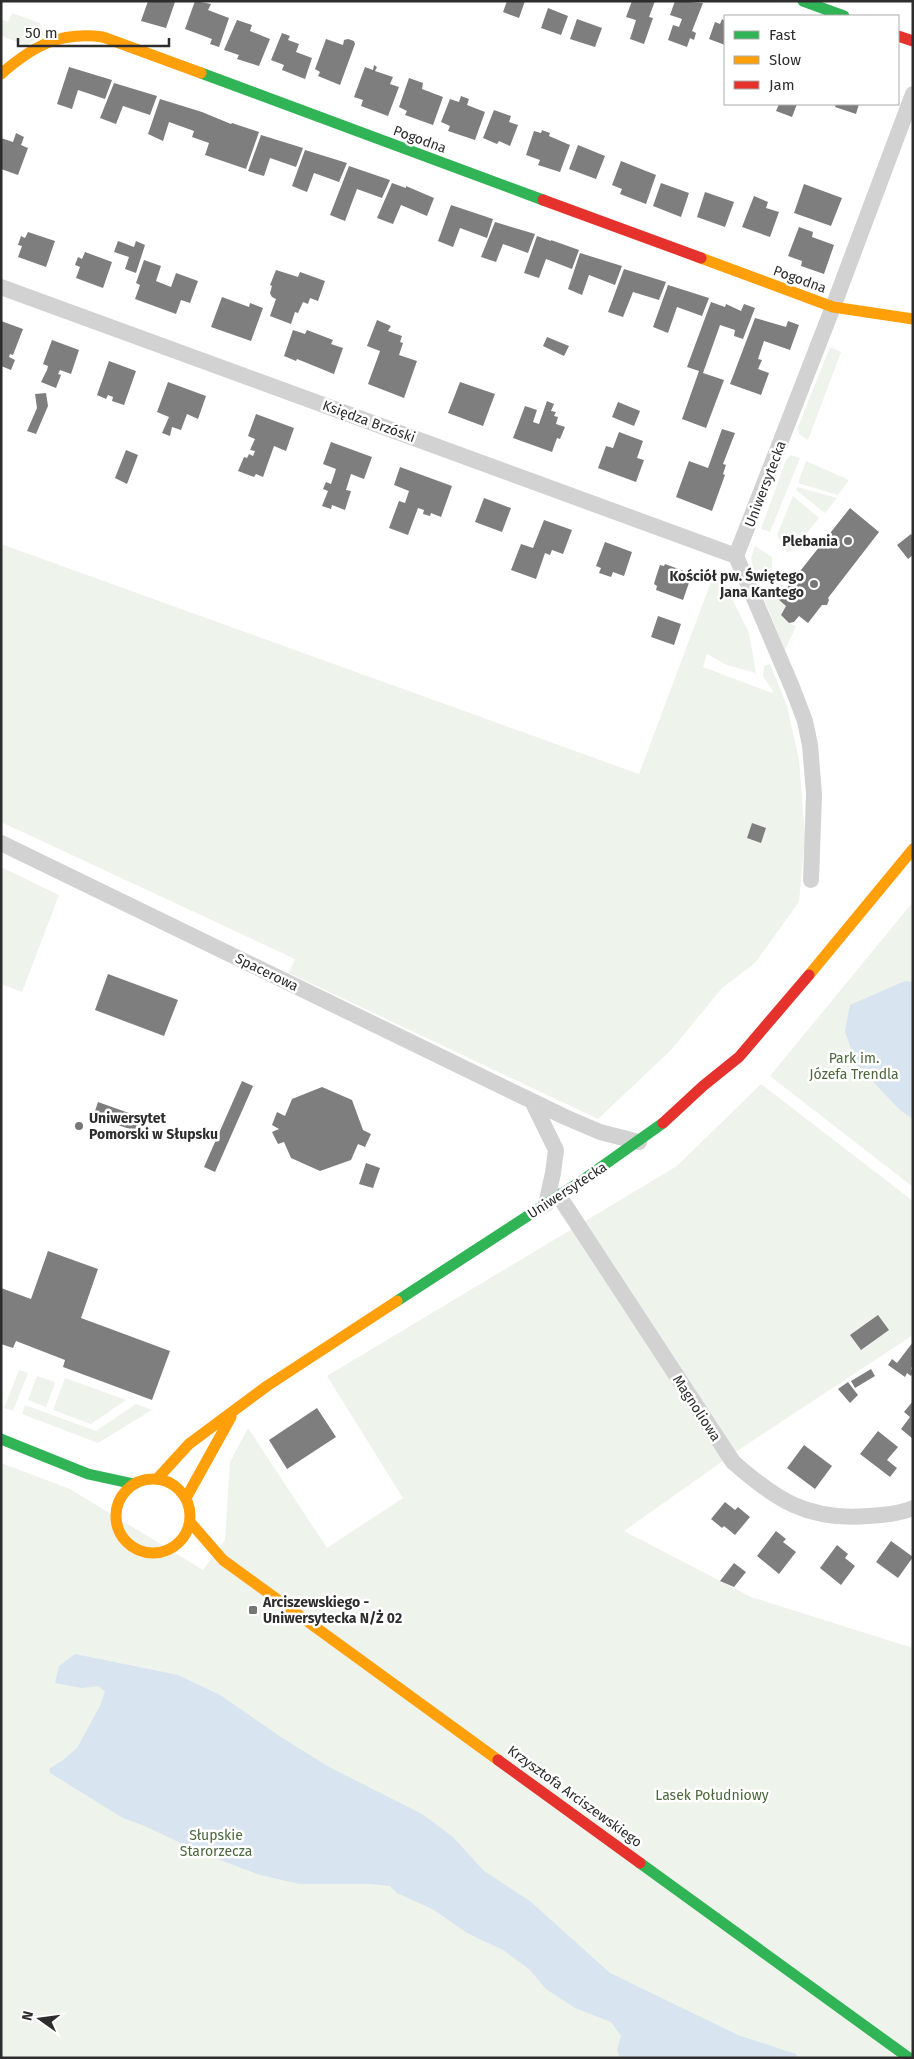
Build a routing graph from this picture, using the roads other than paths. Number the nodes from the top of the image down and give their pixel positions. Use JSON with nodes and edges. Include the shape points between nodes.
{"nodes":[{"id":1,"x":803,"y":1,"type":"edge"},
{"id":2,"x":841,"y":15,"type":"edge"},
{"id":3,"x":899,"y":36,"type":"edge"},
{"id":4,"x":913,"y":41,"type":"edge"},
{"id":5,"x":1,"y":74,"type":"edge"},
{"id":6,"x":913,"y":94,"type":"edge"},
{"id":7,"x":1,"y":286,"type":"edge"},
{"id":8,"x":833,"y":307,"type":"junction"},
{"id":9,"x":913,"y":318,"type":"edge"},
{"id":10,"x":736,"y":556,"type":"junction"},
{"id":11,"x":1,"y":843,"type":"edge"},
{"id":12,"x":913,"y":849,"type":"edge"},
{"id":13,"x":812,"y":880,"type":"dead end"},
{"id":14,"x":532,"y":1101,"type":"junction"},
{"id":15,"x":639,"y":1142,"type":"junction"},
{"id":16,"x":552,"y":1200,"type":"junction"},
{"id":17,"x":234,"y":1411,"type":"junction"},
{"id":18,"x":1,"y":1440,"type":"edge"},
{"id":19,"x":88,"y":1474,"type":"junction"},
{"id":20,"x":157,"y":1479,"type":"junction"},
{"id":21,"x":134,"y":1484,"type":"junction"},
{"id":22,"x":186,"y":1498,"type":"junction"},
{"id":23,"x":910,"y":1512,"type":"edge"},
{"id":24,"x":115,"y":1513,"type":"junction"},
{"id":25,"x":190,"y":1522,"type":"junction"},
{"id":26,"x":205,"y":1554,"type":"dead end"},
{"id":27,"x":223,"y":1560,"type":"junction"},
{"id":28,"x":909,"y":2058,"type":"edge"}],
"edges":[{"from":1,"to":2,"type":"street"},
{"from":3,"to":4,"type":"street"},
{"from":5,"to":8,"type":"street","name":"Pogodna","via":[[25,54],[54,39],[77,34],[103,37]]},
{"from":6,"to":8,"type":"street","name":"Uniwersytecka"},
{"from":7,"to":10,"type":"street","name":"Księdza Brzóski"},
{"from":8,"to":9,"type":"street","name":"Pogodna"},
{"from":8,"to":10,"type":"street","name":"Uniwersytecka"},
{"from":10,"to":13,"type":"street","via":[[805,721],[814,794]]},
{"from":11,"to":14,"type":"street","name":"Spacerowa"},
{"from":12,"to":15,"type":"street","name":"Uniwersytecka","via":[[739,1057]]},
{"from":14,"to":15,"type":"street","name":"Spacerowa","via":[[600,1132]]},
{"from":14,"to":16,"type":"street","via":[[556,1150]]},
{"from":15,"to":16,"type":"street","name":"Uniwersytecka"},
{"from":16,"to":17,"type":"street","name":"Uniwersytecka","via":[[267,1386]]},
{"from":16,"to":23,"type":"street","name":"Magnoliowa","via":[[733,1462],[766,1489],[801,1510],[849,1518]]},
{"from":17,"to":20,"type":"street","name":"Uniwersytecka","via":[[189,1444]]},
{"from":17,"to":22,"type":"street","name":"Uniwersytecka"},
{"from":18,"to":19,"type":"street"},
{"from":19,"to":21,"type":"street"},
{"from":19,"to":24,"type":"street"},
{"from":20,"to":21,"type":"street","via":[[145,1479]]},
{"from":20,"to":22,"type":"street","via":[[168,1482]]},
{"from":21,"to":24,"type":"street","via":[[121,1496]]},
{"from":22,"to":25,"type":"street"},
{"from":24,"to":25,"type":"street","via":[[121,1537],[141,1552],[154,1554],[182,1546]]},
{"from":25,"to":27,"type":"street","name":"Krzysztofa Arciszewskiego"},
{"from":26,"to":27,"type":"street","name":"Krzysztofa Arciszewskiego"},
{"from":27,"to":28,"type":"street","name":"Krzysztofa Arciszewskiego"}]}
